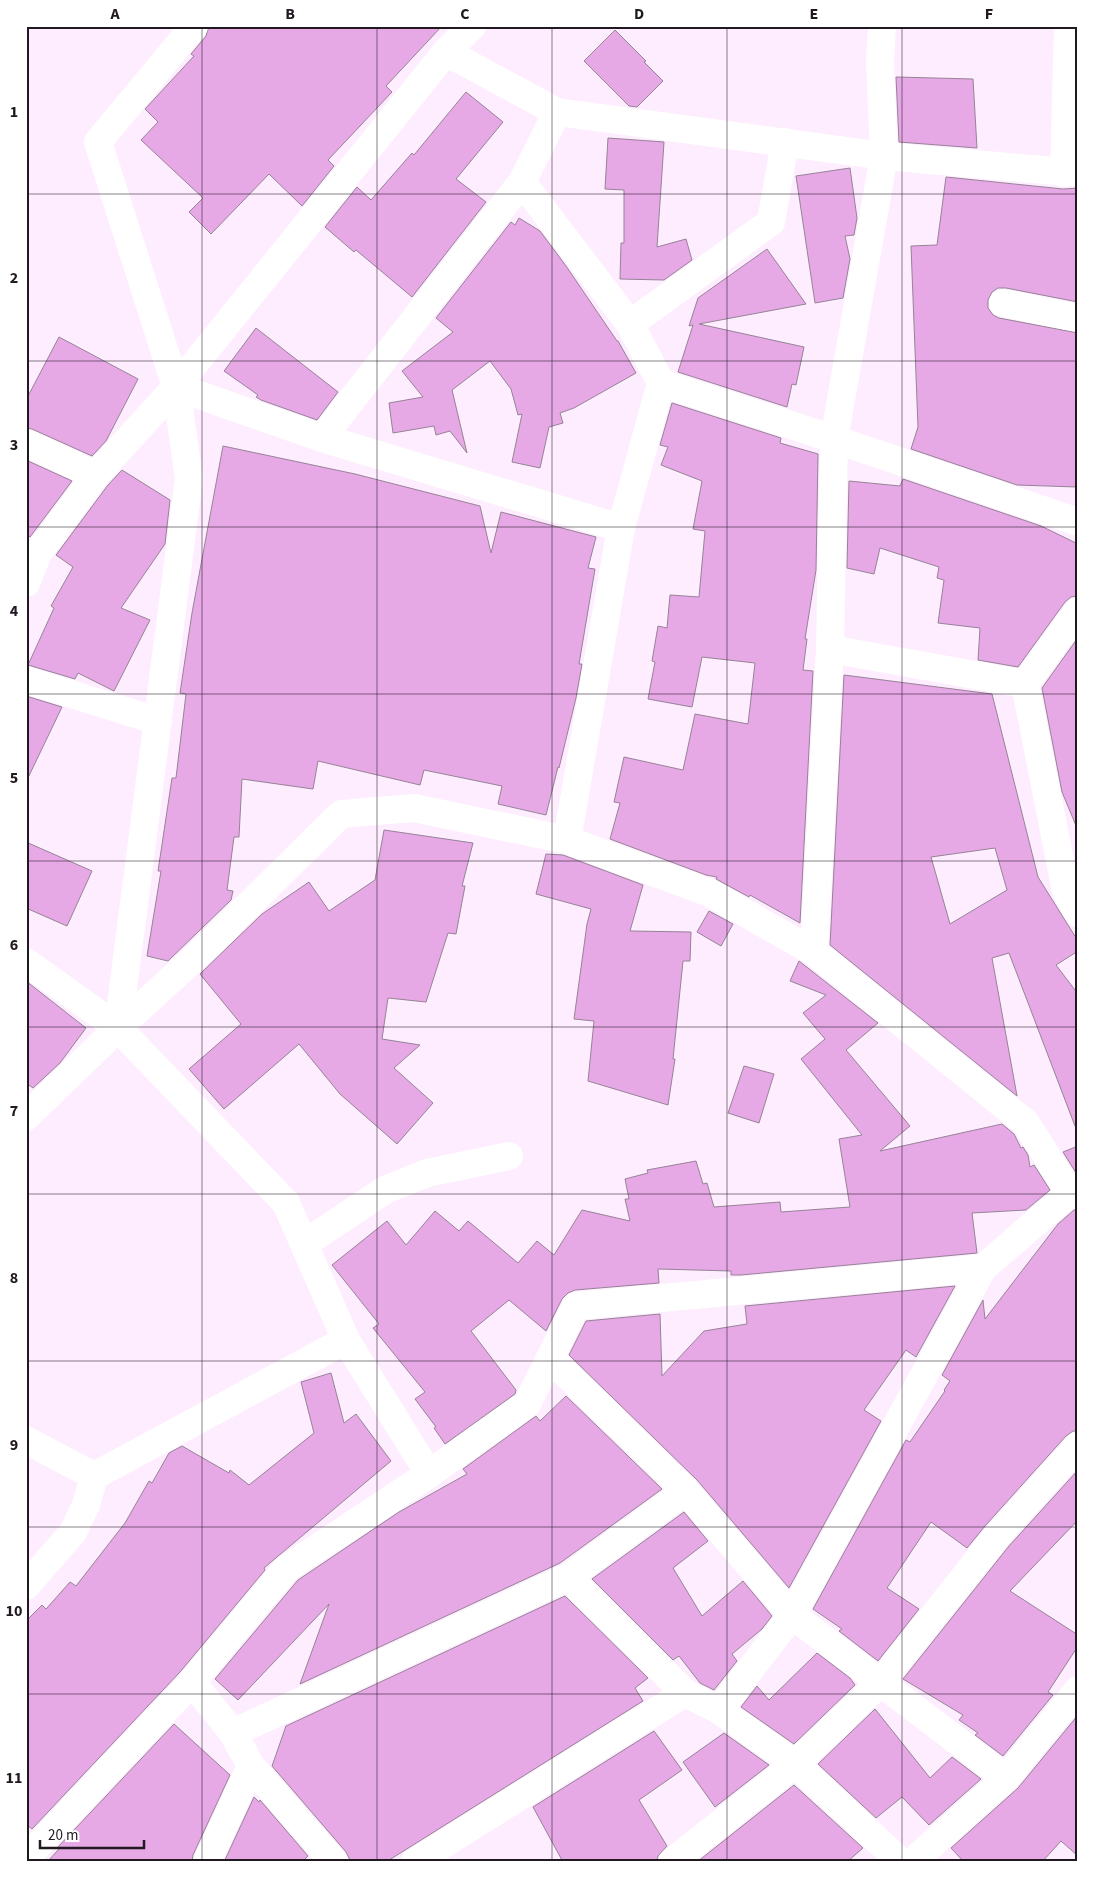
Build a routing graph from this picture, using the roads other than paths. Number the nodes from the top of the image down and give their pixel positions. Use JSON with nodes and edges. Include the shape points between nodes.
{"nodes":[{"id":1,"x":194,"y":26,"type":"edge"},
{"id":2,"x":472,"y":26,"type":"edge"},
{"id":3,"x":882,"y":26,"type":"edge"},
{"id":4,"x":1068,"y":26,"type":"edge"},
{"id":5,"x":446,"y":52,"type":"junction"},
{"id":6,"x":557,"y":112,"type":"junction"},
{"id":7,"x":785,"y":142,"type":"junction"},
{"id":8,"x":884,"y":156,"type":"junction"},
{"id":9,"x":1071,"y":173,"type":"edge"},
{"id":10,"x":522,"y":182,"type":"junction"},
{"id":11,"x":1003,"y":303,"type":"dead end"},
{"id":12,"x":1078,"y":318,"type":"edge"},
{"id":13,"x":630,"y":324,"type":"junction"},
{"id":14,"x":661,"y":383,"type":"junction"},
{"id":15,"x":176,"y":387,"type":"junction"},
{"id":16,"x":322,"y":438,"type":"junction"},
{"id":17,"x":834,"y":439,"type":"junction"},
{"id":18,"x":26,"y":443,"type":"edge"},
{"id":19,"x":96,"y":476,"type":"junction"},
{"id":20,"x":1078,"y":522,"type":"edge"},
{"id":21,"x":621,"y":528,"type":"junction"},
{"id":22,"x":32,"y":550,"type":"edge"},
{"id":23,"x":26,"y":583,"type":"edge"},
{"id":24,"x":1078,"y":611,"type":"edge"},
{"id":25,"x":830,"y":649,"type":"junction"},
{"id":26,"x":26,"y":680,"type":"edge"},
{"id":27,"x":1025,"y":684,"type":"junction"},
{"id":28,"x":158,"y":721,"type":"junction"},
{"id":29,"x":566,"y":840,"type":"junction"},
{"id":30,"x":1078,"y":913,"type":"edge"},
{"id":31,"x":814,"y":952,"type":"junction"},
{"id":32,"x":26,"y":962,"type":"edge"},
{"id":33,"x":118,"y":1028,"type":"junction"},
{"id":34,"x":26,"y":1117,"type":"edge"},
{"id":35,"x":509,"y":1156,"type":"dead end"},
{"id":36,"x":1074,"y":1194,"type":"edge"},
{"id":37,"x":304,"y":1244,"type":"junction"},
{"id":38,"x":983,"y":1268,"type":"junction"},
{"id":39,"x":346,"y":1340,"type":"junction"},
{"id":40,"x":550,"y":1358,"type":"junction"},
{"id":41,"x":26,"y":1440,"type":"edge"},
{"id":42,"x":1078,"y":1446,"type":"edge"},
{"id":43,"x":429,"y":1474,"type":"junction"},
{"id":44,"x":94,"y":1476,"type":"junction"},
{"id":45,"x":686,"y":1491,"type":"junction"},
{"id":46,"x":568,"y":1577,"type":"junction"},
{"id":47,"x":26,"y":1586,"type":"edge"},
{"id":48,"x":792,"y":1615,"type":"junction"},
{"id":49,"x":192,"y":1682,"type":"junction"},
{"id":50,"x":880,"y":1683,"type":"junction"},
{"id":51,"x":685,"y":1693,"type":"junction"},
{"id":52,"x":1077,"y":1694,"type":"edge"},
{"id":53,"x":719,"y":1710,"type":"junction"},
{"id":54,"x":233,"y":1733,"type":"junction"},
{"id":55,"x":794,"y":1764,"type":"junction"},
{"id":56,"x":251,"y":1766,"type":"junction"},
{"id":57,"x":1006,"y":1778,"type":"junction"},
{"id":58,"x":26,"y":1858,"type":"edge"},
{"id":59,"x":207,"y":1862,"type":"edge"},
{"id":60,"x":334,"y":1862,"type":"edge"},
{"id":61,"x":415,"y":1862,"type":"edge"},
{"id":62,"x":672,"y":1862,"type":"edge"},
{"id":63,"x":901,"y":1862,"type":"edge"},
{"id":64,"x":912,"y":1862,"type":"edge"}],
"edges":[{"from":1,"to":15,"type":"street","via":[[98,142]]},
{"from":2,"to":5,"type":"street"},
{"from":3,"to":8,"type":"street","via":[[880,62]]},
{"from":4,"to":9,"type":"street"},
{"from":5,"to":6,"type":"street"},
{"from":5,"to":15,"type":"street"},
{"from":6,"to":7,"type":"street"},
{"from":6,"to":10,"type":"street"},
{"from":7,"to":8,"type":"street"},
{"from":7,"to":13,"type":"street","via":[[772,222]]},
{"from":8,"to":9,"type":"street"},
{"from":8,"to":17,"type":"street"},
{"from":10,"to":13,"type":"street"},
{"from":10,"to":16,"type":"street"},
{"from":11,"to":12,"type":"street"},
{"from":13,"to":14,"type":"street"},
{"from":14,"to":17,"type":"street"},
{"from":14,"to":21,"type":"street"},
{"from":15,"to":16,"type":"street"},
{"from":15,"to":19,"type":"street"},
{"from":15,"to":28,"type":"street","via":[[189,478]]},
{"from":16,"to":21,"type":"street"},
{"from":17,"to":20,"type":"street"},
{"from":17,"to":25,"type":"street"},
{"from":18,"to":19,"type":"street"},
{"from":19,"to":22,"type":"street"},
{"from":21,"to":29,"type":"street"},
{"from":22,"to":23,"type":"street"},
{"from":24,"to":27,"type":"street"},
{"from":25,"to":27,"type":"street"},
{"from":25,"to":31,"type":"street"},
{"from":26,"to":28,"type":"street"},
{"from":27,"to":30,"type":"street","via":[[1066,891]]},
{"from":28,"to":33,"type":"street"},
{"from":29,"to":31,"type":"street","via":[[710,893]]},
{"from":29,"to":33,"type":"street","via":[[414,808],[341,814],[200,953]]},
{"from":31,"to":36,"type":"street","via":[[1026,1123]]},
{"from":32,"to":33,"type":"street"},
{"from":33,"to":34,"type":"street"},
{"from":33,"to":37,"type":"street","via":[[286,1203]]},
{"from":35,"to":37,"type":"street","via":[[427,1173],[385,1190]]},
{"from":36,"to":38,"type":"street"},
{"from":37,"to":39,"type":"street"},
{"from":38,"to":40,"type":"street","via":[[576,1306]]},
{"from":38,"to":48,"type":"street"},
{"from":39,"to":43,"type":"street"},
{"from":39,"to":44,"type":"street"},
{"from":40,"to":43,"type":"street","via":[[527,1404]]},
{"from":40,"to":45,"type":"street"},
{"from":41,"to":44,"type":"street"},
{"from":42,"to":50,"type":"street","via":[[997,1536]]},
{"from":43,"to":49,"type":"street","via":[[287,1568]]},
{"from":44,"to":47,"type":"street","via":[[86,1505],[73,1532]]},
{"from":45,"to":46,"type":"street"},
{"from":45,"to":48,"type":"street"},
{"from":46,"to":51,"type":"street"},
{"from":46,"to":54,"type":"street"},
{"from":48,"to":50,"type":"street"},
{"from":48,"to":53,"type":"street"},
{"from":49,"to":54,"type":"street"},
{"from":49,"to":58,"type":"street"},
{"from":50,"to":55,"type":"street"},
{"from":50,"to":57,"type":"street"},
{"from":51,"to":53,"type":"street"},
{"from":51,"to":61,"type":"street"},
{"from":52,"to":57,"type":"street"},
{"from":53,"to":55,"type":"street"},
{"from":54,"to":56,"type":"street"},
{"from":55,"to":62,"type":"street"},
{"from":55,"to":63,"type":"street"},
{"from":56,"to":59,"type":"street"},
{"from":56,"to":60,"type":"street"},
{"from":57,"to":64,"type":"street"}]}
